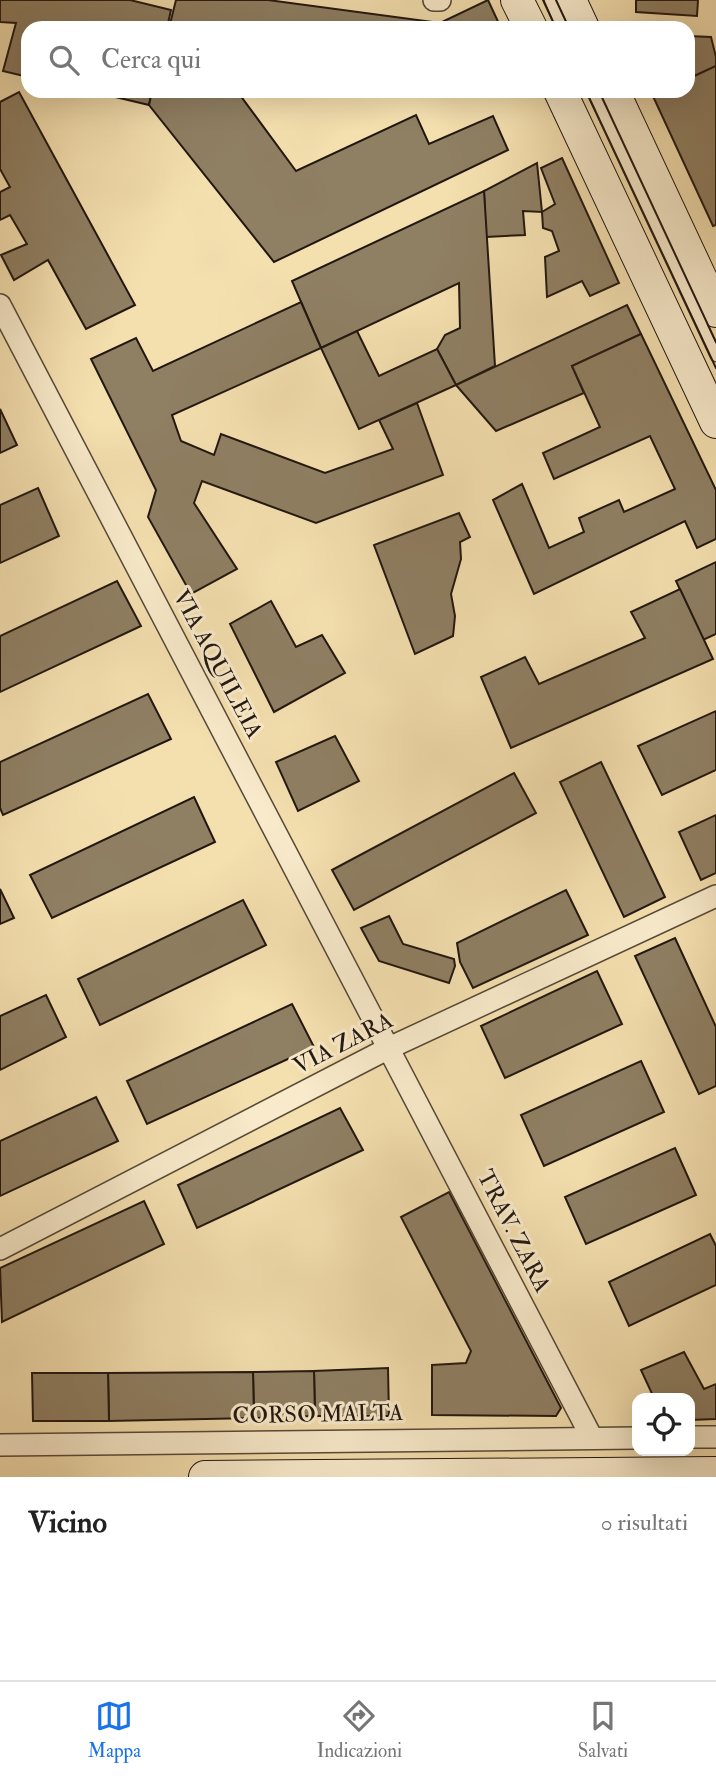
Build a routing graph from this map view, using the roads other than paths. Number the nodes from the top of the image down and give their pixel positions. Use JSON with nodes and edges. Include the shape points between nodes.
{"nodes":[{"id":1,"x":517,"y":0,"type":"edge"},
{"id":2,"x":550,"y":0,"type":"edge"},
{"id":3,"x":570,"y":0,"type":"edge"},
{"id":4,"x":528,"y":21,"type":"edge"},
{"id":5,"x":559,"y":21,"type":"edge"},
{"id":6,"x":580,"y":21,"type":"edge"},
{"id":7,"x":563,"y":98,"type":"edge"},
{"id":8,"x":595,"y":98,"type":"edge"},
{"id":9,"x":616,"y":98,"type":"edge"},
{"id":10,"x":0,"y":305,"type":"edge"},
{"id":11,"x":716,"y":311,"type":"edge"},
{"id":12,"x":716,"y":356,"type":"edge"},
{"id":13,"x":716,"y":422,"type":"edge"},
{"id":14,"x":716,"y":896,"type":"edge"},
{"id":15,"x":389,"y":1048,"type":"junction"},
{"id":16,"x":0,"y":1249,"type":"edge"},
{"id":17,"x":632,"y":1437,"type":"edge"},
{"id":18,"x":695,"y":1437,"type":"edge"},
{"id":19,"x":716,"y":1437,"type":"edge"},
{"id":20,"x":592,"y":1438,"type":"junction"},
{"id":21,"x":0,"y":1445,"type":"edge"},
{"id":22,"x":716,"y":1473,"type":"edge"},
{"id":23,"x":205,"y":1477,"type":"edge"}],
"edges":[{"from":1,"to":4,"type":"main road"},
{"from":2,"to":5,"type":"lane"},
{"from":3,"to":6,"type":"main road"},
{"from":7,"to":13,"type":"main road"},
{"from":8,"to":12,"type":"lane"},
{"from":9,"to":11,"type":"main road"},
{"from":10,"to":15,"type":"street","name":"VIA AQUILEIA"},
{"from":14,"to":15,"type":"street","name":"VIA ZARA"},
{"from":15,"to":16,"type":"street","name":"VIA ZARA"},
{"from":15,"to":20,"type":"street","name":"TRAV. ZARA"},
{"from":17,"to":20,"type":"street","name":"CORSO MALTA"},
{"from":18,"to":19,"type":"street"},
{"from":20,"to":21,"type":"street","name":"CORSO MALTA"},
{"from":22,"to":23,"type":"main road"}]}
